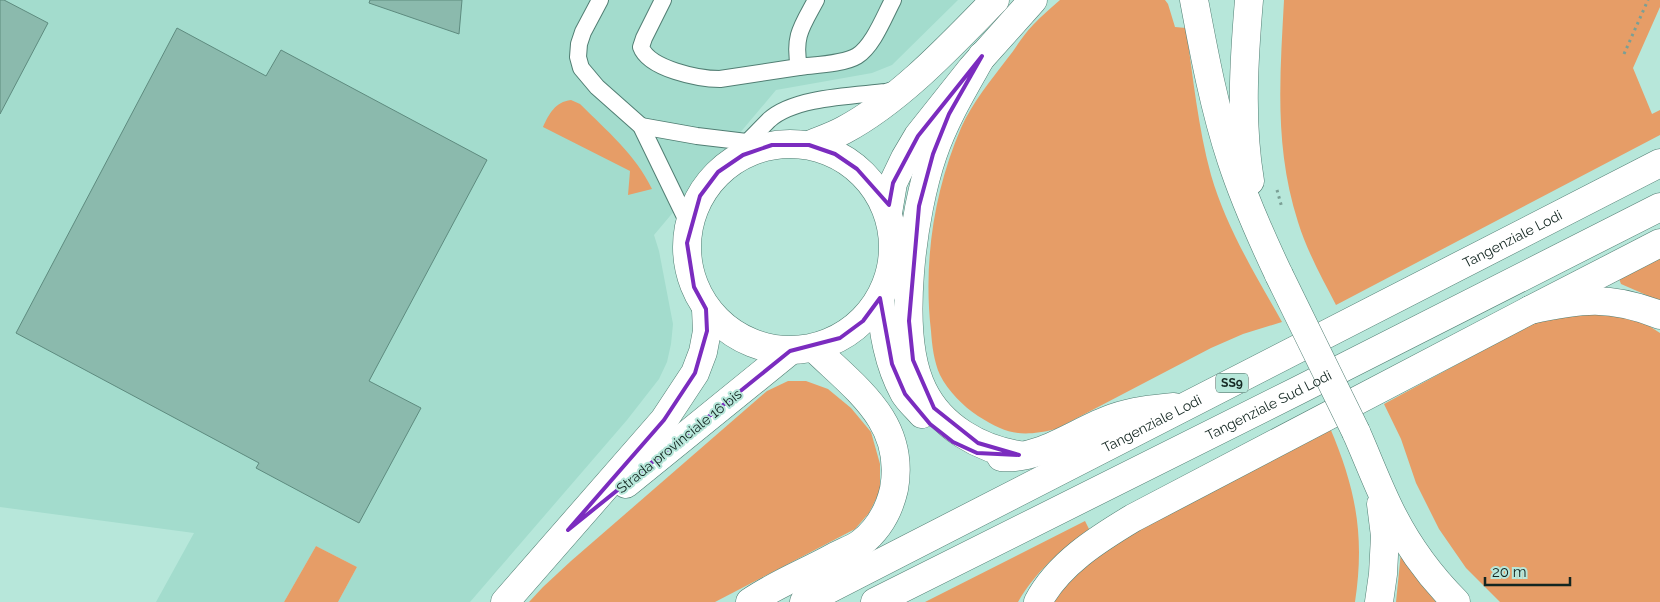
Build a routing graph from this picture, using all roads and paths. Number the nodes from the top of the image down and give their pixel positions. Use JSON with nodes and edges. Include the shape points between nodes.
{"nodes":[{"id":1,"x":600,"y":0,"type":"edge"},
{"id":2,"x":663,"y":0,"type":"edge"},
{"id":3,"x":816,"y":0,"type":"edge"},
{"id":4,"x":893,"y":0,"type":"edge"},
{"id":5,"x":995,"y":0,"type":"edge"},
{"id":6,"x":1033,"y":0,"type":"edge"},
{"id":7,"x":1194,"y":0,"type":"edge"},
{"id":8,"x":1249,"y":0,"type":"edge"},
{"id":9,"x":1648,"y":0,"type":"edge"},
{"id":10,"x":1624,"y":54,"type":"dead end"},
{"id":11,"x":982,"y":56,"type":"junction"},
{"id":12,"x":799,"y":67,"type":"junction"},
{"id":13,"x":910,"y":84,"type":"junction"},
{"id":14,"x":641,"y":126,"type":"junction"},
{"id":15,"x":760,"y":144,"type":"junction"},
{"id":16,"x":809,"y":146,"type":"junction"},
{"id":17,"x":1660,"y":163,"type":"edge"},
{"id":18,"x":1660,"y":206,"type":"edge"},
{"id":19,"x":888,"y":213,"type":"junction"},
{"id":20,"x":689,"y":225,"type":"junction"},
{"id":21,"x":1262,"y":238,"type":"junction"},
{"id":22,"x":1660,"y":243,"type":"edge"},
{"id":23,"x":880,"y":298,"type":"junction"},
{"id":24,"x":706,"y":309,"type":"junction"},
{"id":25,"x":1530,"y":310,"type":"junction"},
{"id":26,"x":1660,"y":315,"type":"edge"},
{"id":27,"x":802,"y":350,"type":"junction"},
{"id":28,"x":1188,"y":406,"type":"junction"},
{"id":29,"x":1019,"y":455,"type":"junction"},
{"id":30,"x":1374,"y":474,"type":"junction"},
{"id":31,"x":568,"y":530,"type":"junction"},
{"id":32,"x":505,"y":602,"type":"edge"},
{"id":33,"x":750,"y":602,"type":"edge"},
{"id":34,"x":804,"y":602,"type":"edge"},
{"id":35,"x":875,"y":602,"type":"edge"},
{"id":36,"x":1038,"y":602,"type":"edge"},
{"id":37,"x":1379,"y":602,"type":"edge"},
{"id":38,"x":1456,"y":602,"type":"edge"}],
"edges":[{"from":1,"to":14,"type":"lane","via":[[582,32],[578,57],[582,68],[597,87]]},
{"from":2,"to":12,"type":"lane","via":[[642,47],[646,54],[670,69],[708,79]]},
{"from":3,"to":12,"type":"lane","via":[[798,37],[796,53]]},
{"from":4,"to":12,"type":"lane","via":[[870,42],[856,57]]},
{"from":5,"to":13,"type":"main road"},
{"from":6,"to":11,"type":"main road"},
{"from":7,"to":21,"type":"main road","via":[[1219,117],[1241,188]]},
{"from":8,"to":21,"type":"main road","via":[[1245,123],[1248,172]]},
{"from":9,"to":10,"type":"path"},
{"from":11,"to":19,"type":"main road","via":[[918,136],[894,183]]},
{"from":11,"to":29,"type":"main road","via":[[949,114],[933,154],[919,206],[909,321],[913,360],[922,388],[934,408],[953,427],[978,443]]},
{"from":13,"to":15,"type":"lane","via":[[886,92],[793,105],[776,113]]},
{"from":13,"to":16,"type":"main road","via":[[845,130]]},
{"from":14,"to":15,"type":"lane"},
{"from":14,"to":20,"type":"lane"},
{"from":15,"to":16,"type":"main road"},
{"from":15,"to":20,"type":"main road","via":[[718,172],[700,196]]},
{"from":16,"to":19,"type":"main road","via":[[835,154],[857,169],[875,189]]},
{"from":17,"to":28,"type":"main road","name":"Tangenziale Lodi","number":"SS9"},
{"from":18,"to":35,"type":"main road","name":"Tangenziale Sud Lodi"},
{"from":19,"to":23,"type":"main road","via":[[893,242],[891,271]]},
{"from":20,"to":24,"type":"main road","via":[[687,261],[694,286]]},
{"from":21,"to":30,"type":"main road","bridge":true},
{"from":22,"to":25,"type":"main road"},
{"from":23,"to":27,"type":"main road","via":[[863,321],[840,338]]},
{"from":23,"to":29,"type":"main road","via":[[883,333],[892,364],[905,394],[930,424],[953,442],[977,453],[1005,457]]},
{"from":24,"to":27,"type":"main road","via":[[729,332],[758,346]]},
{"from":24,"to":31,"type":"main road","name":"Strada provinciale 16 bis","via":[[707,331],[703,352],[682,394],[664,420]]},
{"from":25,"to":26,"type":"main road","via":[[1594,300],[1616,302]]},
{"from":25,"to":36,"type":"main road","via":[[1126,522],[1079,554],[1056,577]]},
{"from":27,"to":31,"type":"main road","name":"Strada provinciale 16 bis"},
{"from":27,"to":33,"type":"main road","via":[[867,399],[881,418],[895,454],[891,503],[879,526],[860,543]]},
{"from":28,"to":29,"type":"main road","via":[[1137,411],[1112,418],[1033,454]]},
{"from":28,"to":34,"type":"main road","name":"Tangenziale Lodi","number":"SS9"},
{"from":30,"to":37,"type":"main road","via":[[1385,536]]},
{"from":30,"to":38,"type":"main road","via":[[1408,542]]},
{"from":31,"to":32,"type":"main road","name":"Strada provinciale 16 bis"}]}
